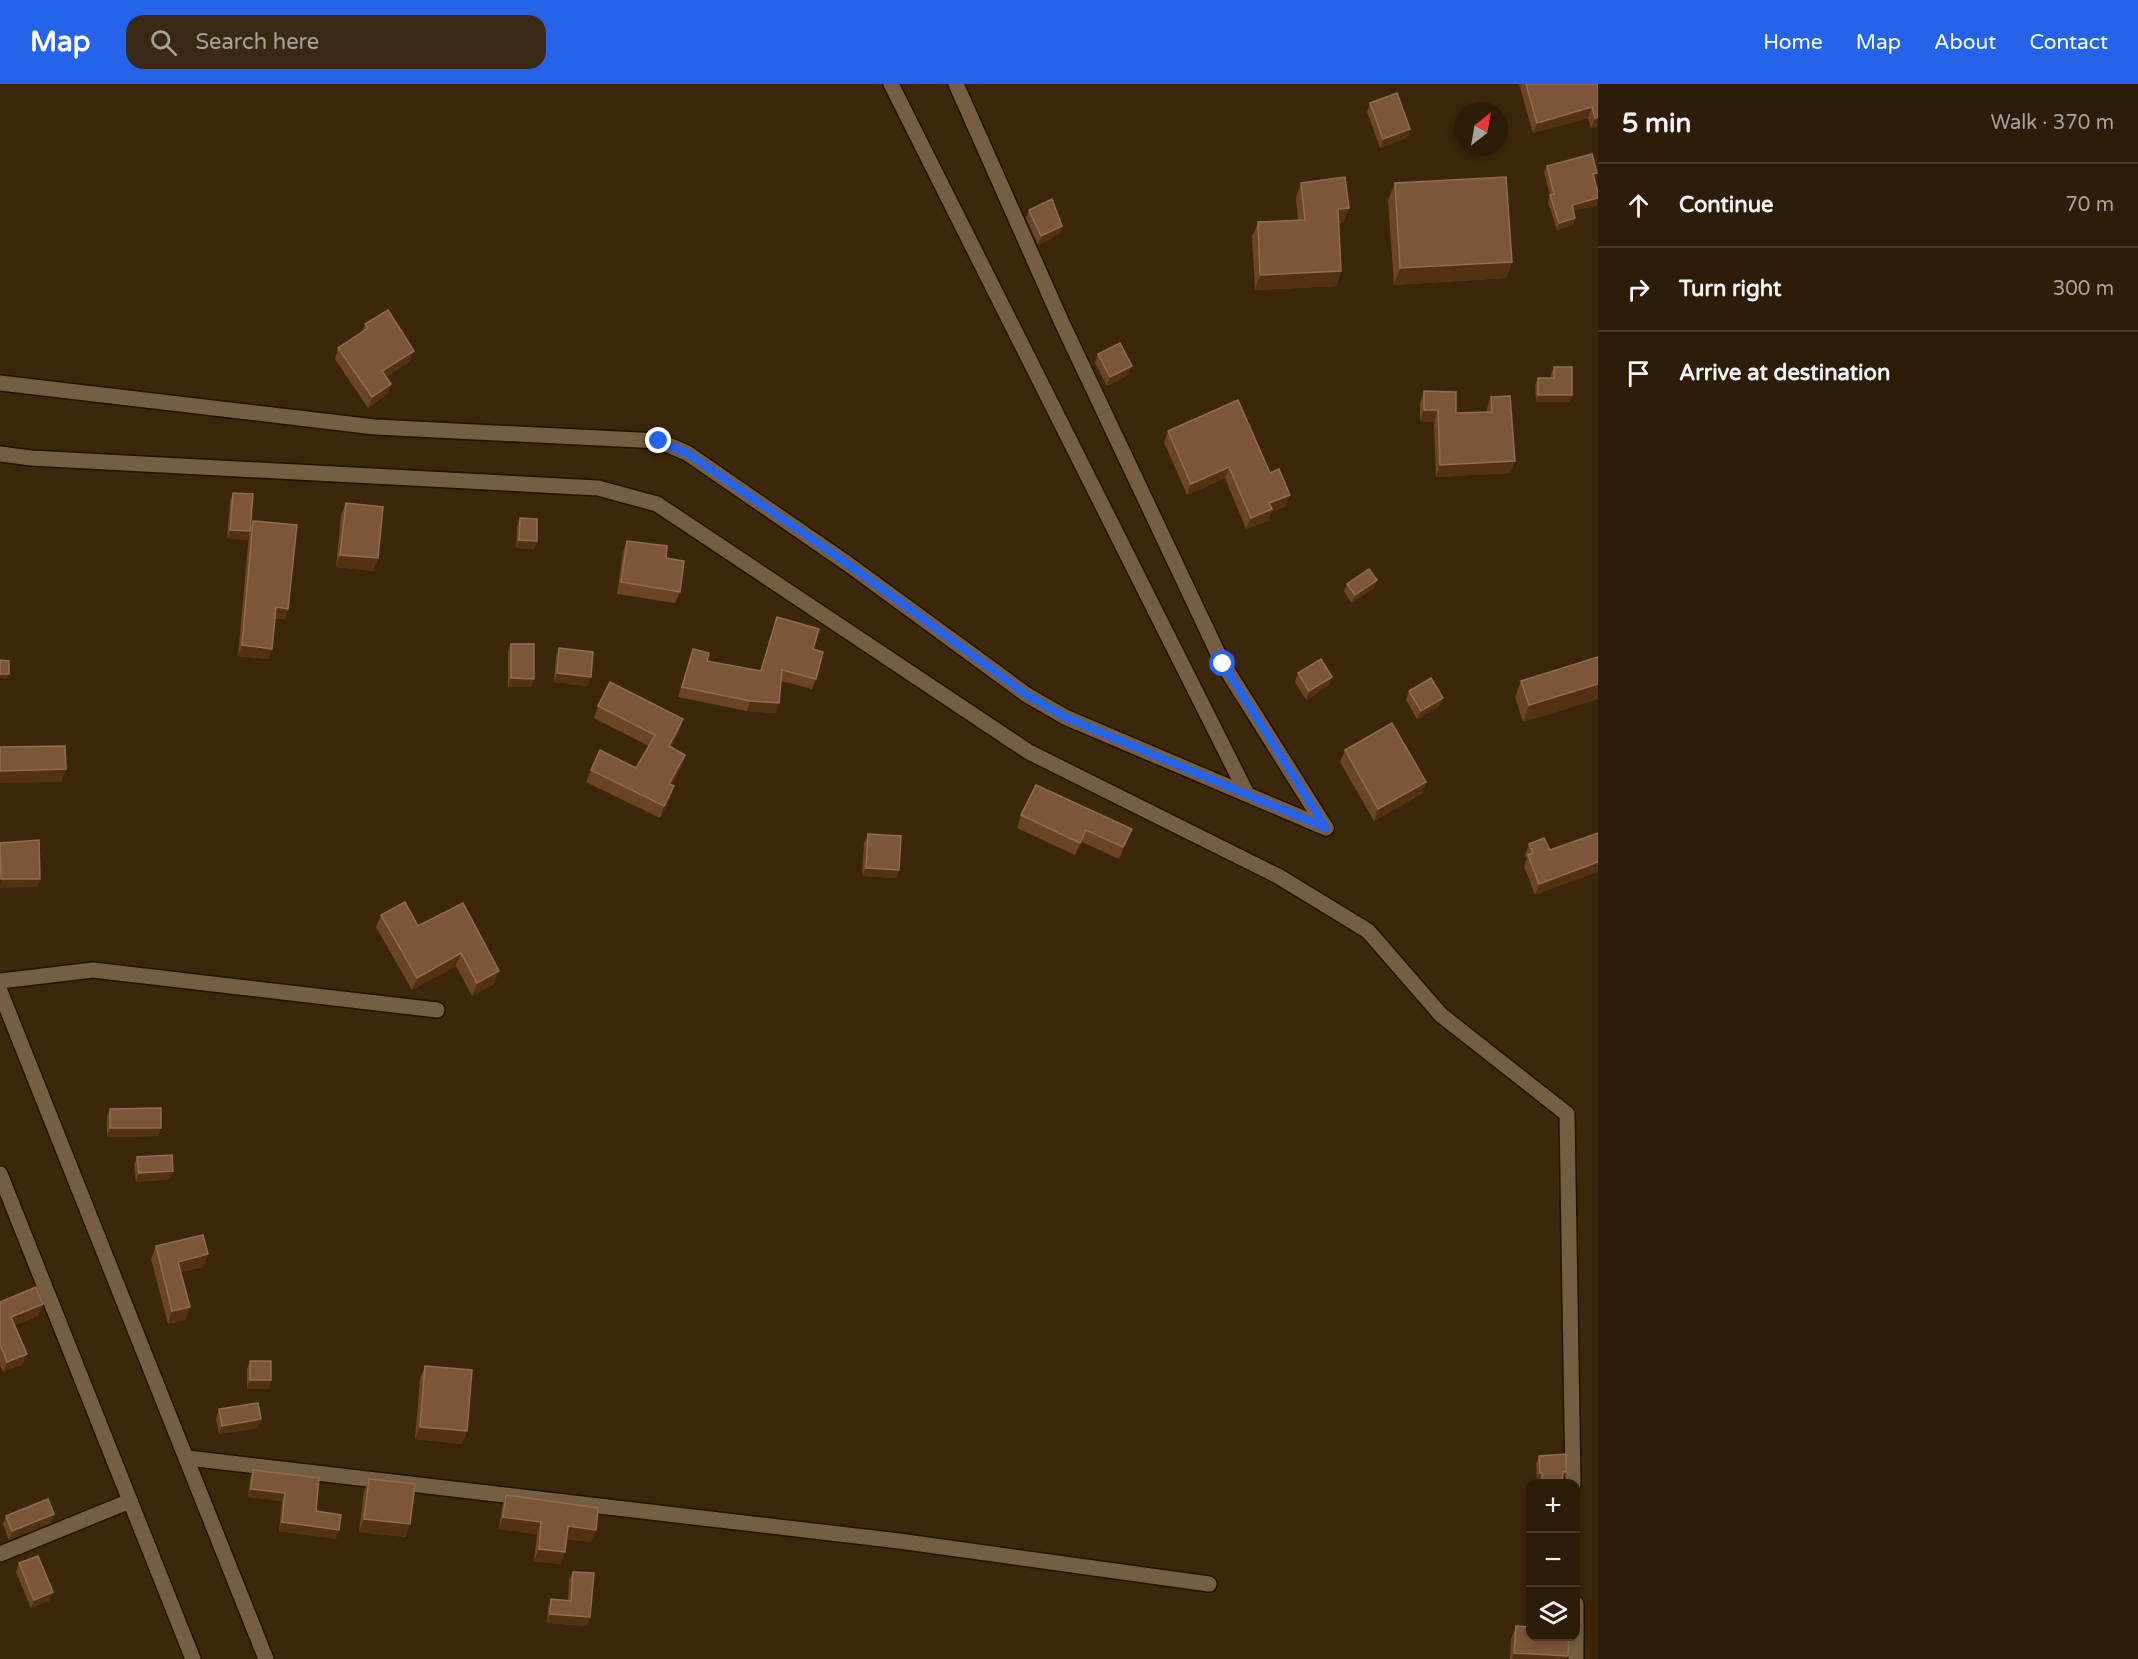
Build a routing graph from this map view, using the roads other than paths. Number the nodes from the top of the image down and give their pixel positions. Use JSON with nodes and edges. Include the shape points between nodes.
{"nodes":[{"id":1,"x":891,"y":84,"type":"edge"},
{"id":2,"x":956,"y":84,"type":"edge"},
{"id":3,"x":0,"y":383,"type":"edge"},
{"id":4,"x":0,"y":453,"type":"edge"},
{"id":5,"x":1247,"y":794,"type":"junction"},
{"id":6,"x":0,"y":981,"type":"edge"},
{"id":7,"x":0,"y":991,"type":"edge"},
{"id":8,"x":437,"y":1010,"type":"dead end"},
{"id":9,"x":0,"y":1174,"type":"edge"},
{"id":10,"x":188,"y":1458,"type":"junction"},
{"id":11,"x":1574,"y":1479,"type":"edge"},
{"id":12,"x":130,"y":1501,"type":"junction"},
{"id":13,"x":0,"y":1554,"type":"edge"},
{"id":14,"x":1209,"y":1584,"type":"dead end"},
{"id":15,"x":1576,"y":1641,"type":"edge"},
{"id":16,"x":193,"y":1659,"type":"edge"},
{"id":17,"x":266,"y":1659,"type":"edge"},
{"id":18,"x":1576,"y":1659,"type":"edge"}],
"edges":[{"from":1,"to":5,"type":"street"},
{"from":2,"to":5,"type":"street","via":[[1062,323],[1223,664],[1326,828]]},
{"from":3,"to":5,"type":"street","via":[[375,427],[659,441],[687,453],[839,557],[1027,695],[1065,717]]},
{"from":4,"to":11,"type":"street","via":[[31,458],[598,488],[657,504],[1029,752],[1278,876],[1368,931],[1441,1015],[1567,1114]]},
{"from":6,"to":8,"type":"street","via":[[93,970]]},
{"from":7,"to":10,"type":"street"},
{"from":9,"to":12,"type":"street"},
{"from":10,"to":14,"type":"street","via":[[899,1541]]},
{"from":10,"to":17,"type":"street"},
{"from":12,"to":13,"type":"street"},
{"from":12,"to":16,"type":"street"},
{"from":15,"to":18,"type":"street"}]}
